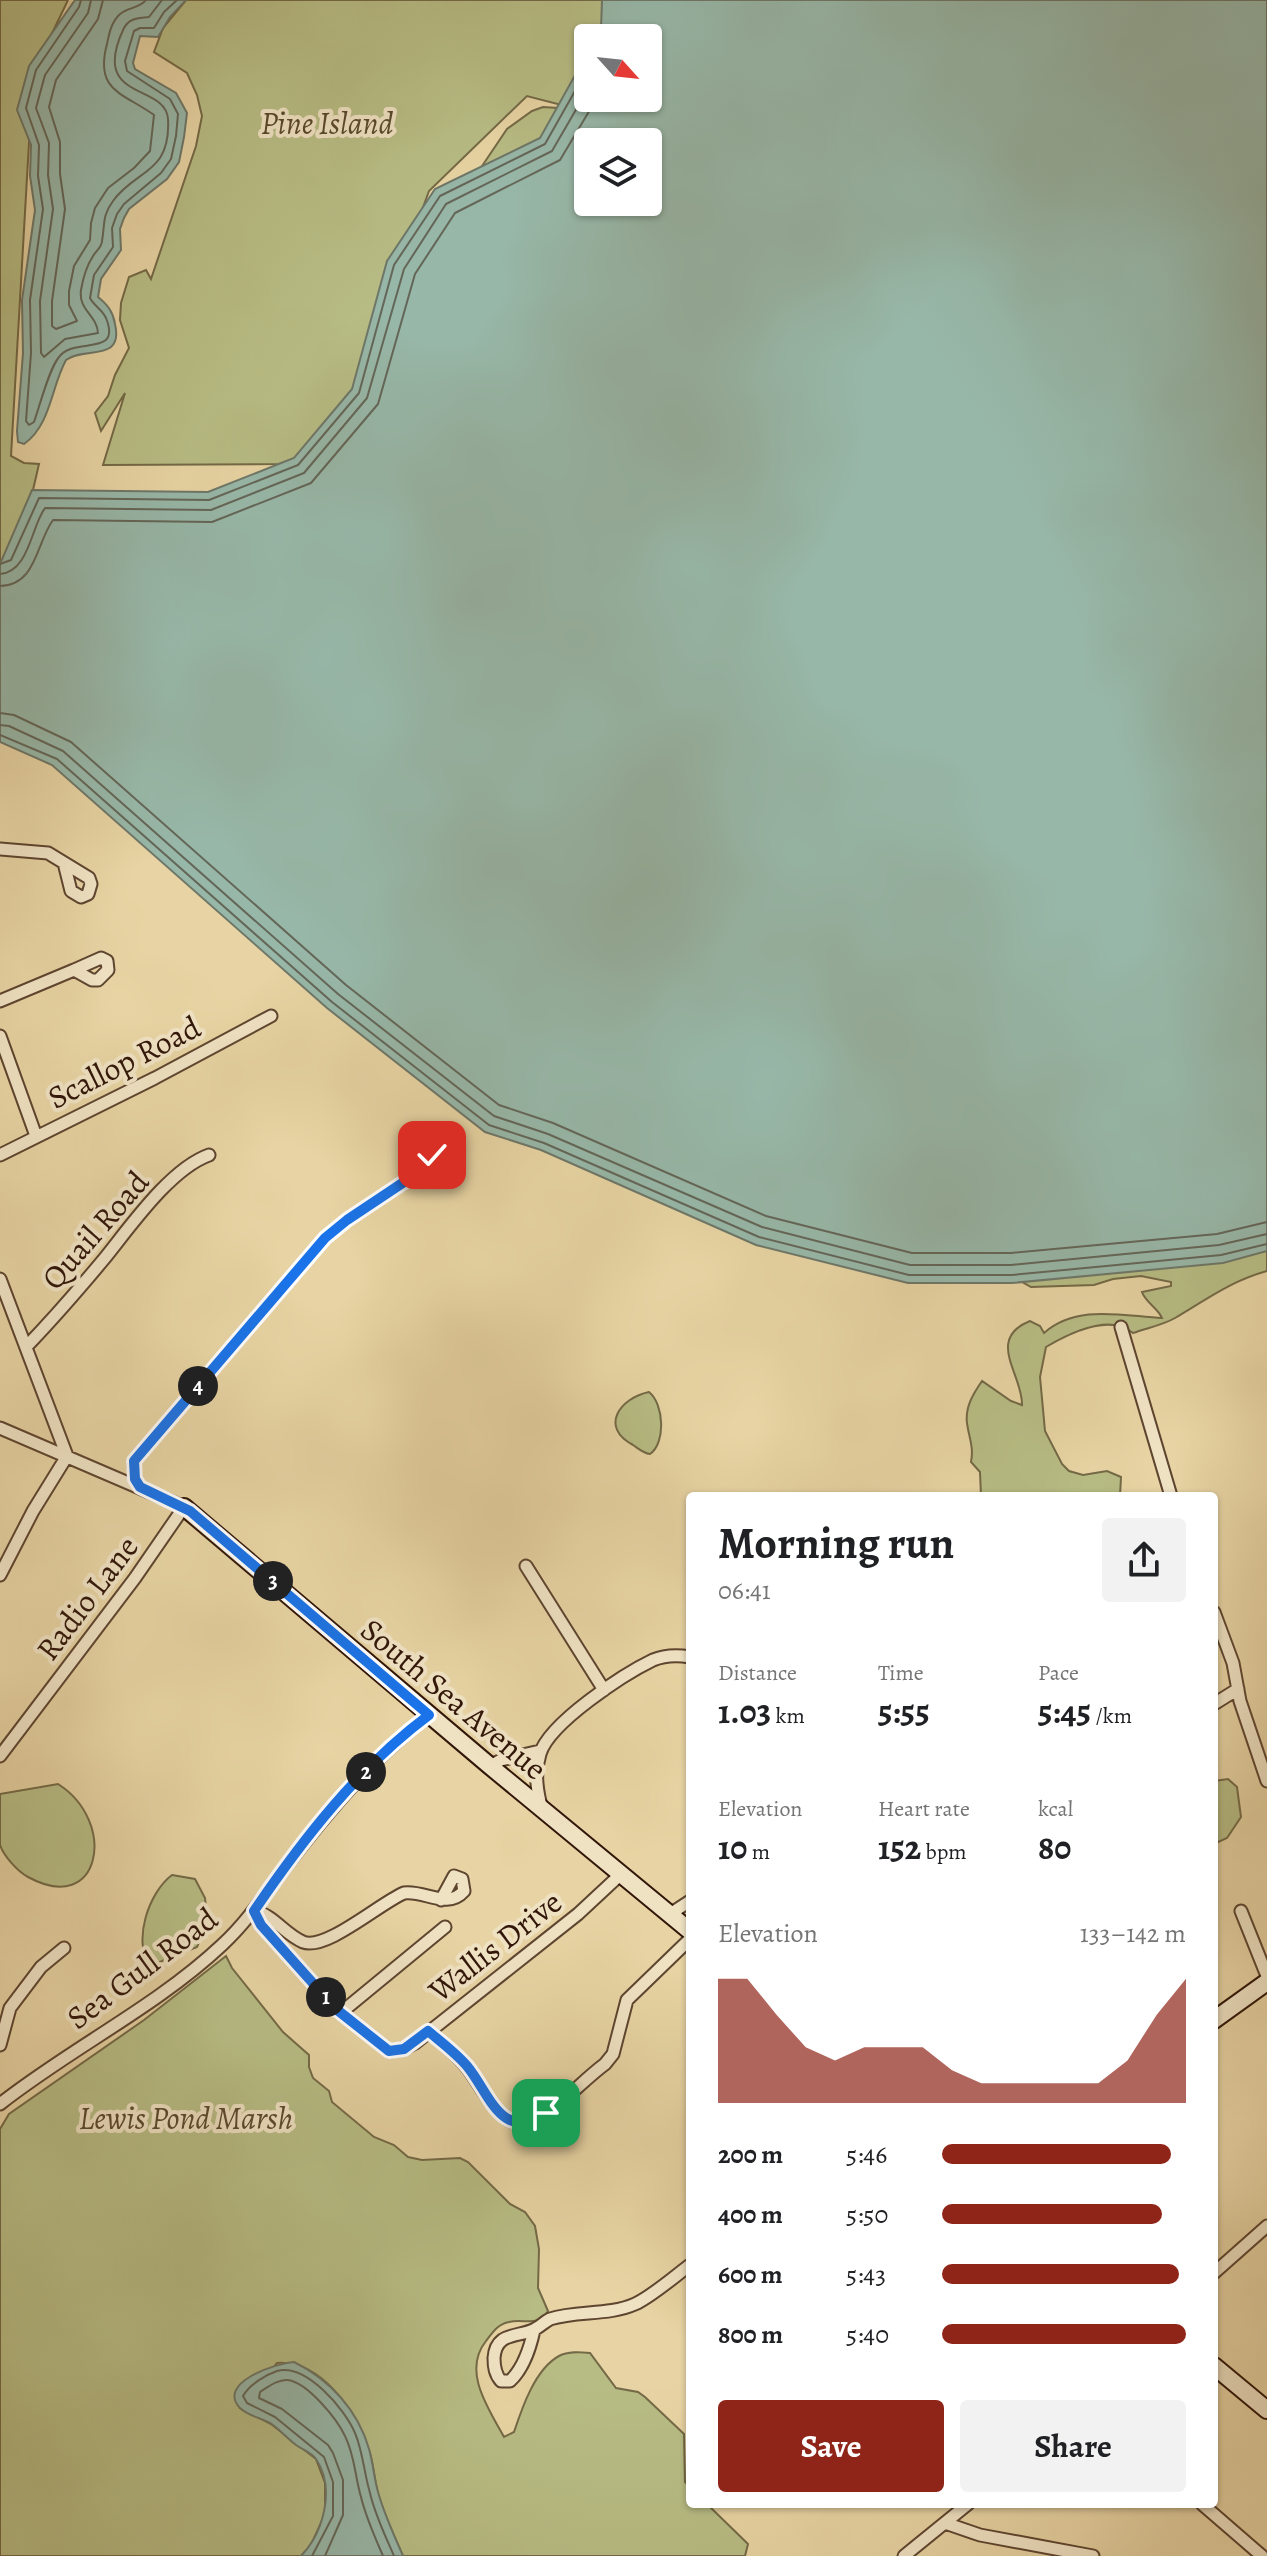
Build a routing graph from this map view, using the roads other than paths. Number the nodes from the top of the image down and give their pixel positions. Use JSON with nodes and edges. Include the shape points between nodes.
{"nodes":[{"id":1,"x":0,"y":849,"type":"edge"},
{"id":2,"x":64,"y":863,"type":"dead end"},
{"id":3,"x":74,"y":970,"type":"dead end"},
{"id":4,"x":0,"y":1001,"type":"edge"},
{"id":5,"x":271,"y":1016,"type":"dead end"},
{"id":6,"x":0,"y":1036,"type":"edge"},
{"id":7,"x":36,"y":1136,"type":"junction"},
{"id":8,"x":0,"y":1155,"type":"edge"},
{"id":9,"x":209,"y":1155,"type":"dead end"},
{"id":10,"x":437,"y":1160,"type":"dead end"},
{"id":11,"x":0,"y":1279,"type":"edge"},
{"id":12,"x":1121,"y":1327,"type":"dead end"},
{"id":13,"x":26,"y":1347,"type":"junction"},
{"id":14,"x":0,"y":1428,"type":"edge"},
{"id":15,"x":67,"y":1456,"type":"junction"},
{"id":16,"x":121,"y":1466,"type":"junction"},
{"id":17,"x":140,"y":1487,"type":"junction"},
{"id":18,"x":1170,"y":1492,"type":"edge"},
{"id":19,"x":184,"y":1507,"type":"junction"},
{"id":20,"x":526,"y":1566,"type":"dead end"},
{"id":21,"x":0,"y":1575,"type":"edge"},
{"id":22,"x":1218,"y":1623,"type":"edge"},
{"id":23,"x":686,"y":1648,"type":"edge"},
{"id":24,"x":677,"y":1655,"type":"junction"},
{"id":25,"x":686,"y":1656,"type":"edge"},
{"id":26,"x":1238,"y":1689,"type":"junction"},
{"id":27,"x":604,"y":1690,"type":"junction"},
{"id":28,"x":1218,"y":1702,"type":"edge"},
{"id":29,"x":429,"y":1715,"type":"junction"},
{"id":30,"x":540,"y":1751,"type":"junction"},
{"id":31,"x":0,"y":1756,"type":"edge"},
{"id":32,"x":490,"y":1766,"type":"junction"},
{"id":33,"x":1267,"y":1781,"type":"edge"},
{"id":34,"x":542,"y":1810,"type":"junction"},
{"id":35,"x":621,"y":1874,"type":"junction"},
{"id":36,"x":441,"y":1900,"type":"dead end"},
{"id":37,"x":686,"y":1904,"type":"edge"},
{"id":38,"x":254,"y":1911,"type":"junction"},
{"id":39,"x":1241,"y":1911,"type":"dead end"},
{"id":40,"x":670,"y":1914,"type":"junction"},
{"id":41,"x":445,"y":1927,"type":"dead end"},
{"id":42,"x":686,"y":1928,"type":"edge"},
{"id":43,"x":686,"y":1943,"type":"edge"},
{"id":44,"x":64,"y":1948,"type":"dead end"},
{"id":45,"x":1267,"y":1979,"type":"edge"},
{"id":46,"x":336,"y":2009,"type":"junction"},
{"id":47,"x":1218,"y":2017,"type":"edge"},
{"id":48,"x":428,"y":2031,"type":"junction"},
{"id":49,"x":0,"y":2045,"type":"edge"},
{"id":50,"x":0,"y":2104,"type":"edge"},
{"id":51,"x":1267,"y":2226,"type":"edge"},
{"id":52,"x":686,"y":2268,"type":"edge"},
{"id":53,"x":1218,"y":2269,"type":"edge"},
{"id":54,"x":534,"y":2330,"type":"junction"},
{"id":55,"x":1218,"y":2369,"type":"edge"},
{"id":56,"x":1267,"y":2410,"type":"edge"},
{"id":57,"x":963,"y":2508,"type":"edge"},
{"id":58,"x":1207,"y":2508,"type":"edge"},
{"id":59,"x":945,"y":2523,"type":"junction"},
{"id":60,"x":904,"y":2556,"type":"edge"},
{"id":61,"x":1093,"y":2556,"type":"edge"},
{"id":62,"x":1262,"y":2556,"type":"edge"}],
"edges":[{"from":1,"to":2,"type":"street","via":[[39,851]]},
{"from":3,"to":4,"type":"street"},
{"from":5,"to":7,"type":"street","name":"Scallop Road"},
{"from":6,"to":7,"type":"street"},
{"from":7,"to":8,"type":"street","name":"Scallop Road"},
{"from":9,"to":13,"type":"street","name":"Quail Road","via":[[161,1191]]},
{"from":10,"to":16,"type":"street","via":[[325,1238]]},
{"from":11,"to":13,"type":"street"},
{"from":12,"to":18,"type":"street"},
{"from":13,"to":15,"type":"street"},
{"from":14,"to":15,"type":"street"},
{"from":15,"to":16,"type":"street"},
{"from":15,"to":21,"type":"street"},
{"from":16,"to":17,"type":"street"},
{"from":16,"to":17,"type":"street"},
{"from":17,"to":19,"type":"street"},
{"from":19,"to":29,"type":"street","name":"South Sea Avenue"},
{"from":19,"to":31,"type":"street","name":"Radio Lane"},
{"from":20,"to":27,"type":"street"},
{"from":22,"to":26,"type":"street"},
{"from":23,"to":24,"type":"street"},
{"from":24,"to":25,"type":"street"},
{"from":24,"to":27,"type":"street","via":[[656,1659]]},
{"from":26,"to":28,"type":"street"},
{"from":26,"to":33,"type":"street"},
{"from":27,"to":30,"type":"street"},
{"from":29,"to":32,"type":"street","name":"South Sea Avenue"},
{"from":29,"to":38,"type":"street","name":"Sea Gull Road","via":[[334,1806]]},
{"from":30,"to":32,"type":"street"},
{"from":30,"to":34,"type":"street","via":[[536,1784]]},
{"from":32,"to":34,"type":"street","name":"South Sea Avenue"},
{"from":34,"to":35,"type":"street","name":"South Sea Avenue"},
{"from":35,"to":40,"type":"street","name":"South Sea Avenue"},
{"from":35,"to":48,"type":"street","name":"Wallis Drive"},
{"from":36,"to":38,"type":"street","via":[[404,1893],[327,1939],[309,1944]]},
{"from":37,"to":40,"type":"street"},
{"from":38,"to":46,"type":"street"},
{"from":38,"to":50,"type":"street","name":"Sea Gull Road","via":[[201,1963]]},
{"from":39,"to":45,"type":"street"},
{"from":40,"to":42,"type":"street","name":"South Sea Avenue"},
{"from":41,"to":46,"type":"street","via":[[349,2006]]},
{"from":43,"to":48,"type":"street","via":[[627,2000],[613,2054],[605,2064],[526,2124],[494,2107],[467,2066]]},
{"from":44,"to":49,"type":"street","via":[[41,1967],[10,2008]]},
{"from":45,"to":47,"type":"street"},
{"from":46,"to":48,"type":"street","name":"Wallis Drive","via":[[389,2051],[415,2043]]},
{"from":51,"to":53,"type":"street"},
{"from":52,"to":54,"type":"street","via":[[632,2305],[552,2318]]},
{"from":54,"to":54,"type":"street","via":[[513,2333],[497,2346],[494,2367],[501,2381],[515,2377]]},
{"from":55,"to":56,"type":"street"},
{"from":57,"to":59,"type":"street"},
{"from":58,"to":62,"type":"street"},
{"from":59,"to":60,"type":"street"},
{"from":59,"to":61,"type":"street","via":[[980,2535]]}]}
